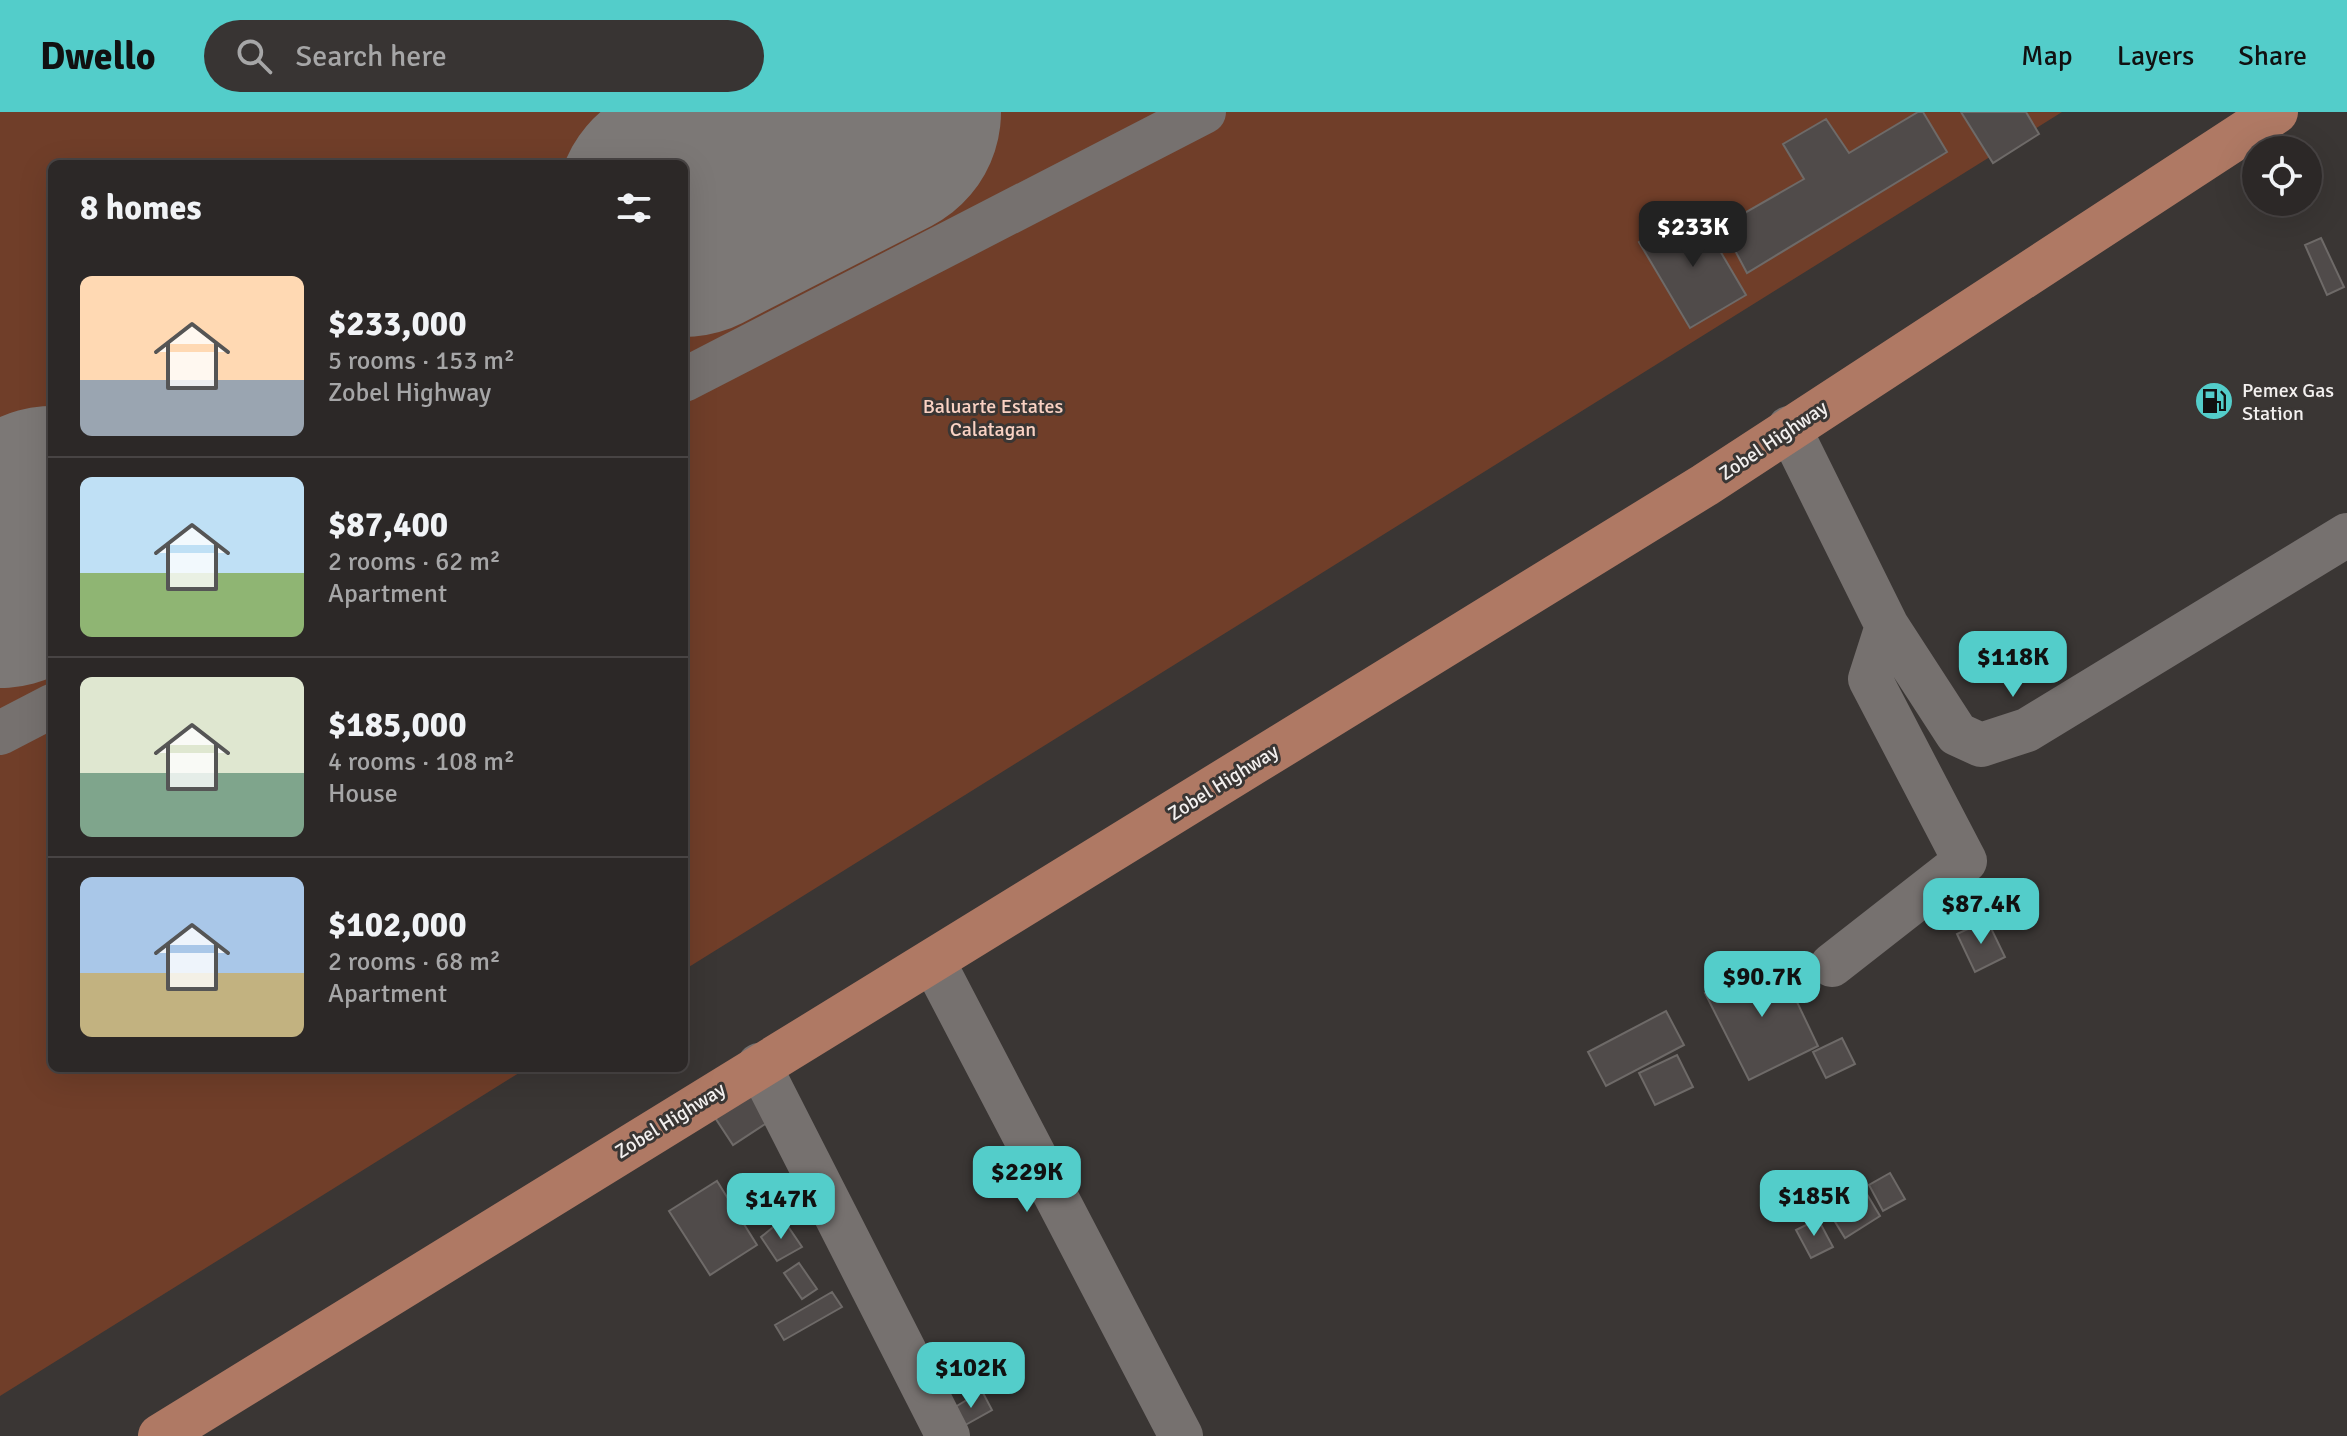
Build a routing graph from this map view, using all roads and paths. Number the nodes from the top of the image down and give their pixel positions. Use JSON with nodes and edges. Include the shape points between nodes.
{"nodes":[{"id":1,"x":1204,"y":112,"type":"edge"},
{"id":2,"x":2276,"y":112,"type":"edge"},
{"id":3,"x":688,"y":378,"type":"edge"},
{"id":4,"x":1789,"y":428,"type":"junction"},
{"id":5,"x":2347,"y":535,"type":"edge"},
{"id":6,"x":1887,"y":626,"type":"junction"},
{"id":7,"x":48,"y":708,"type":"edge"},
{"id":8,"x":0,"y":733,"type":"edge"},
{"id":9,"x":933,"y":961,"type":"junction"},
{"id":10,"x":1832,"y":965,"type":"dead end"},
{"id":11,"x":759,"y":1065,"type":"junction"},
{"id":12,"x":160,"y":1436,"type":"edge"},
{"id":13,"x":948,"y":1436,"type":"edge"},
{"id":14,"x":1181,"y":1436,"type":"edge"}],
"edges":[{"from":1,"to":3,"type":"street"},
{"from":2,"to":4,"type":"main road","name":"Zobel Highway"},
{"from":4,"to":6,"type":"street"},
{"from":4,"to":9,"type":"main road","name":"Zobel Highway"},
{"from":5,"to":6,"type":"street","via":[[2027,730],[1981,745],[1957,734]]},
{"from":6,"to":10,"type":"street","via":[[1870,679],[1965,861]]},
{"from":7,"to":8,"type":"street"},
{"from":9,"to":11,"type":"main road","name":"Zobel Highway"},
{"from":9,"to":14,"type":"street"},
{"from":11,"to":12,"type":"main road","name":"Zobel Highway"},
{"from":11,"to":13,"type":"street"}]}
